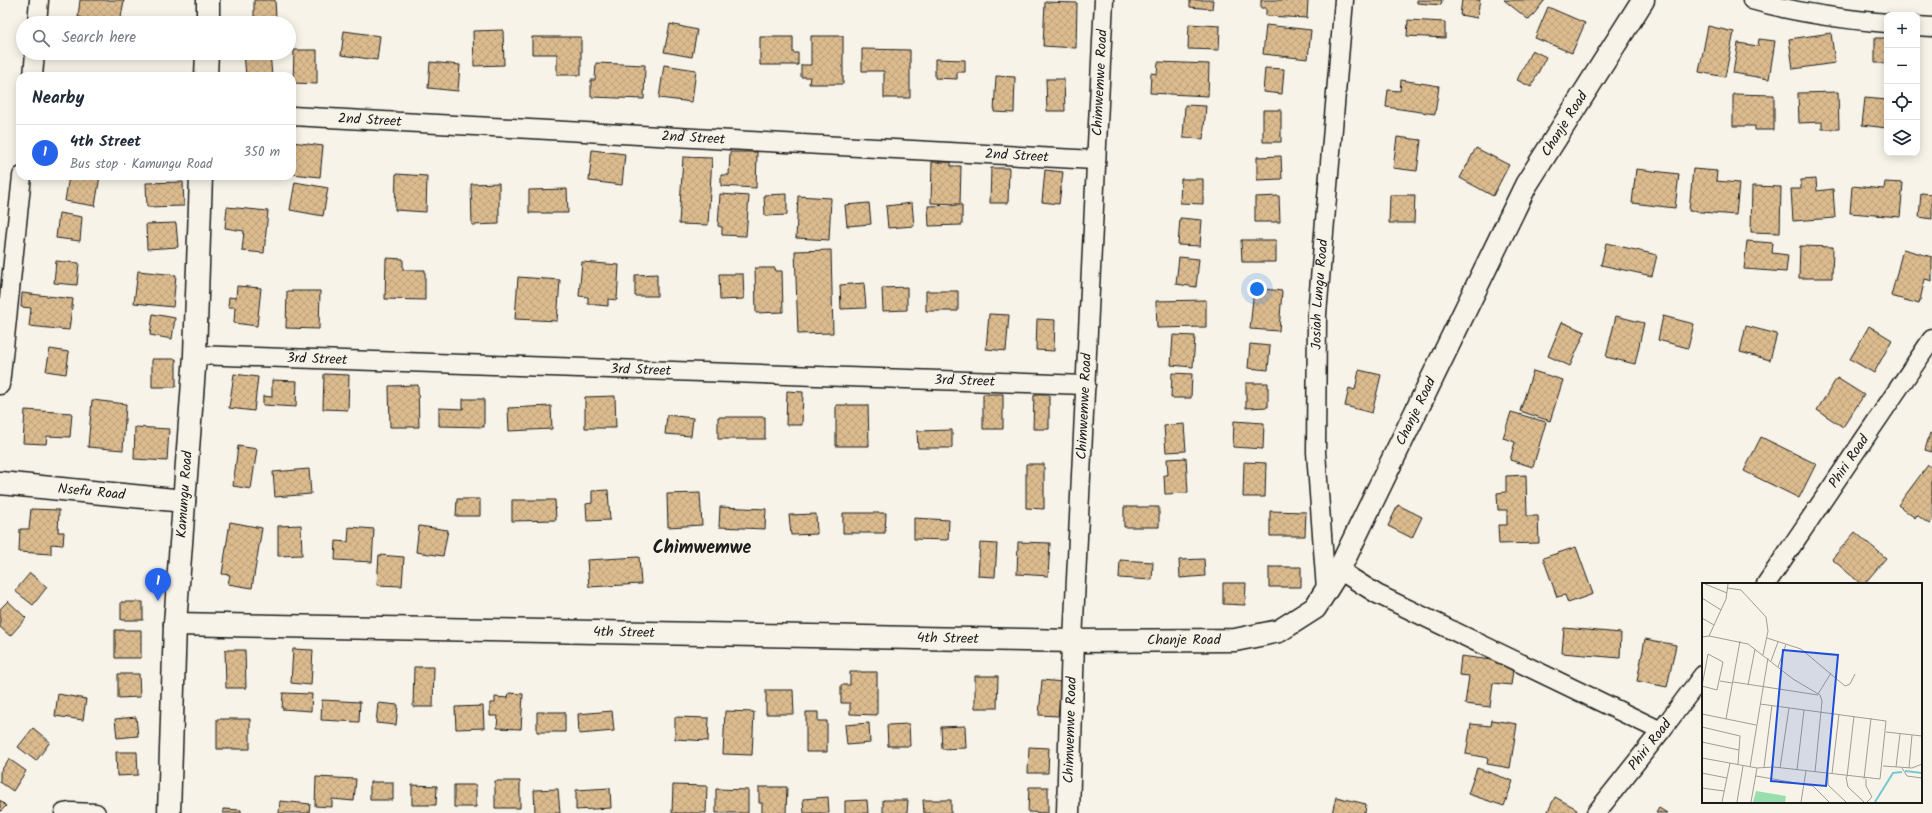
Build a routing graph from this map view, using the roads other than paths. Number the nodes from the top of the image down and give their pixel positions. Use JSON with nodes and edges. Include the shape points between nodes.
{"nodes":[{"id":1,"x":39,"y":0,"type":"edge"},
{"id":2,"x":208,"y":0,"type":"edge"},
{"id":3,"x":1104,"y":0,"type":"edge"},
{"id":4,"x":1344,"y":0,"type":"edge"},
{"id":5,"x":1643,"y":0,"type":"edge"},
{"id":6,"x":1752,"y":0,"type":"edge"},
{"id":7,"x":38,"y":16,"type":"edge"},
{"id":8,"x":208,"y":16,"type":"edge"},
{"id":9,"x":1884,"y":24,"type":"edge"},
{"id":10,"x":1920,"y":26,"type":"edge"},
{"id":11,"x":1932,"y":27,"type":"edge"},
{"id":12,"x":34,"y":60,"type":"edge"},
{"id":13,"x":207,"y":60,"type":"edge"},
{"id":14,"x":33,"y":72,"type":"edge"},
{"id":15,"x":206,"y":72,"type":"edge"},
{"id":16,"x":296,"y":116,"type":"edge"},
{"id":17,"x":1096,"y":160,"type":"junction"},
{"id":18,"x":22,"y":180,"type":"edge"},
{"id":19,"x":201,"y":180,"type":"edge"},
{"id":20,"x":1932,"y":339,"type":"edge"},
{"id":21,"x":195,"y":355,"type":"junction"},
{"id":22,"x":0,"y":385,"type":"edge"},
{"id":23,"x":1086,"y":385,"type":"junction"},
{"id":24,"x":0,"y":483,"type":"edge"},
{"id":25,"x":184,"y":501,"type":"junction"},
{"id":26,"x":1339,"y":570,"type":"junction"},
{"id":27,"x":1767,"y":583,"type":"edge"},
{"id":28,"x":1326,"y":590,"type":"junction"},
{"id":29,"x":175,"y":624,"type":"junction"},
{"id":30,"x":1073,"y":641,"type":"junction"},
{"id":31,"x":1702,"y":676,"type":"edge"},
{"id":32,"x":1661,"y":731,"type":"junction"},
{"id":33,"x":64,"y":813,"type":"edge"},
{"id":34,"x":96,"y":813,"type":"edge"},
{"id":35,"x":169,"y":813,"type":"edge"},
{"id":36,"x":1068,"y":813,"type":"edge"},
{"id":37,"x":1596,"y":813,"type":"edge"}],
"edges":[{"from":1,"to":7,"type":"street"},
{"from":2,"to":8,"type":"street"},
{"from":3,"to":17,"type":"street","name":"Chimwemwe Road"},
{"from":4,"to":28,"type":"street","name":"Josiah Lungu Road","via":[[1317,314],[1316,452]]},
{"from":5,"to":26,"type":"street","name":"Chanje Road","via":[[1526,185]]},
{"from":6,"to":9,"type":"street","via":[[1777,8],[1835,19]]},
{"from":10,"to":11,"type":"street"},
{"from":12,"to":14,"type":"street"},
{"from":13,"to":15,"type":"street"},
{"from":16,"to":17,"type":"street","name":"2nd Street"},
{"from":17,"to":23,"type":"street","name":"Chimwemwe Road"},
{"from":18,"to":22,"type":"street"},
{"from":19,"to":21,"type":"street","name":"Kamungu Road"},
{"from":20,"to":27,"type":"street","name":"Phiri Road"},
{"from":21,"to":23,"type":"street","name":"3rd Street"},
{"from":21,"to":25,"type":"street","name":"Kamungu Road"},
{"from":23,"to":30,"type":"street","name":"Chimwemwe Road"},
{"from":24,"to":25,"type":"street","name":"Nsefu Road"},
{"from":25,"to":29,"type":"street","name":"Kamungu Road"},
{"from":26,"to":28,"type":"street","name":"Chanje Road"},
{"from":26,"to":32,"type":"street","via":[[1377,594]]},
{"from":28,"to":30,"type":"street","name":"Chanje Road","via":[[1315,608],[1279,631],[1235,640]]},
{"from":29,"to":30,"type":"street","name":"4th Street"},
{"from":29,"to":35,"type":"street","name":"Kamungu Road"},
{"from":30,"to":36,"type":"street","name":"Chimwemwe Road"},
{"from":31,"to":32,"type":"street","name":"Phiri Road"},
{"from":32,"to":37,"type":"street","name":"Phiri Road"},
{"from":33,"to":34,"type":"street"}]}
